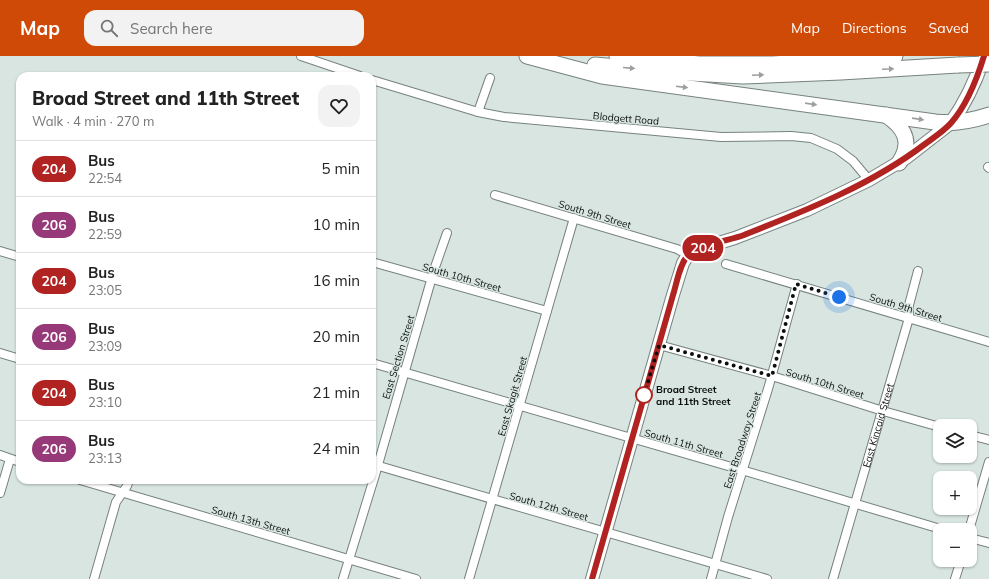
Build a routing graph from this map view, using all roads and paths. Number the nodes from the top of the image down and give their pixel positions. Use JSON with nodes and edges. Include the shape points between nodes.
{"nodes":[{"id":1,"x":301,"y":56,"type":"edge"},
{"id":2,"x":617,"y":56,"type":"edge"},
{"id":3,"x":895,"y":56,"type":"edge"},
{"id":4,"x":984,"y":56,"type":"edge"},
{"id":5,"x":531,"y":57,"type":"edge"},
{"id":6,"x":989,"y":64,"type":"edge"},
{"id":7,"x":348,"y":72,"type":"edge"},
{"id":8,"x":490,"y":78,"type":"dead end"},
{"id":9,"x":376,"y":81,"type":"edge"},
{"id":10,"x":478,"y":112,"type":"junction"},
{"id":11,"x":885,"y":115,"type":"junction"},
{"id":12,"x":989,"y":115,"type":"edge"},
{"id":13,"x":951,"y":123,"type":"junction"},
{"id":14,"x":899,"y":163,"type":"junction"},
{"id":15,"x":869,"y":180,"type":"junction"},
{"id":16,"x":495,"y":194,"type":"dead end"},
{"id":17,"x":574,"y":218,"type":"junction"},
{"id":18,"x":447,"y":233,"type":"dead end"},
{"id":19,"x":0,"y":251,"type":"edge"},
{"id":20,"x":688,"y":254,"type":"junction"},
{"id":21,"x":16,"y":256,"type":"edge"},
{"id":22,"x":376,"y":263,"type":"edge"},
{"id":23,"x":726,"y":264,"type":"dead end"},
{"id":24,"x":918,"y":271,"type":"dead end"},
{"id":25,"x":432,"y":279,"type":"junction"},
{"id":26,"x":796,"y":284,"type":"junction"},
{"id":27,"x":547,"y":311,"type":"junction"},
{"id":28,"x":909,"y":318,"type":"junction"},
{"id":29,"x":989,"y":342,"type":"edge"},
{"id":30,"x":659,"y":345,"type":"junction"},
{"id":31,"x":0,"y":353,"type":"edge"},
{"id":32,"x":16,"y":358,"type":"edge"},
{"id":33,"x":376,"y":364,"type":"edge"},
{"id":34,"x":404,"y":372,"type":"junction"},
{"id":35,"x":772,"y":376,"type":"junction"},
{"id":36,"x":520,"y":406,"type":"junction"},
{"id":37,"x":883,"y":411,"type":"junction"},
{"id":38,"x":933,"y":425,"type":"edge"},
{"id":39,"x":977,"y":437,"type":"edge"},
{"id":40,"x":632,"y":438,"type":"junction"},
{"id":41,"x":989,"y":440,"type":"edge"},
{"id":42,"x":0,"y":456,"type":"edge"},
{"id":43,"x":10,"y":458,"type":"junction"},
{"id":44,"x":16,"y":460,"type":"edge"},
{"id":45,"x":376,"y":462,"type":"edge"},
{"id":46,"x":989,"y":462,"type":"edge"},
{"id":47,"x":376,"y":465,"type":"edge"},
{"id":48,"x":743,"y":470,"type":"junction"},
{"id":49,"x":94,"y":484,"type":"edge"},
{"id":50,"x":127,"y":484,"type":"edge"},
{"id":51,"x":370,"y":484,"type":"edge"},
{"id":52,"x":122,"y":492,"type":"junction"},
{"id":53,"x":0,"y":493,"type":"edge"},
{"id":54,"x":492,"y":500,"type":"junction"},
{"id":55,"x":855,"y":504,"type":"junction"},
{"id":56,"x":971,"y":523,"type":"edge"},
{"id":57,"x":933,"y":527,"type":"edge"},
{"id":58,"x":605,"y":532,"type":"junction"},
{"id":59,"x":977,"y":540,"type":"edge"},
{"id":60,"x":989,"y":543,"type":"edge"},
{"id":61,"x":349,"y":559,"type":"junction"},
{"id":62,"x":715,"y":564,"type":"junction"},
{"id":63,"x":959,"y":567,"type":"edge"},
{"id":64,"x":94,"y":579,"type":"edge"},
{"id":65,"x":343,"y":579,"type":"edge"},
{"id":66,"x":416,"y":579,"type":"edge"},
{"id":67,"x":469,"y":579,"type":"edge"},
{"id":68,"x":592,"y":579,"type":"edge"},
{"id":69,"x":711,"y":579,"type":"edge"},
{"id":70,"x":767,"y":579,"type":"edge"},
{"id":71,"x":834,"y":579,"type":"edge"},
{"id":72,"x":955,"y":579,"type":"edge"}],
"edges":[{"from":1,"to":7,"type":"street"},
{"from":2,"to":3,"type":"highway","via":[[699,64],[773,64]]},
{"from":4,"to":13,"type":"main road","via":[[964,105]]},
{"from":5,"to":6,"type":"highway","one_way":true,"bridge":true,"via":[[599,66],[743,76]]},
{"from":5,"to":11,"type":"highway","one_way":true,"via":[[602,76]]},
{"from":8,"to":10,"type":"street"},
{"from":9,"to":10,"type":"street","name":"Blodgett Road"},
{"from":10,"to":15,"type":"street","name":"Blodgett Road","via":[[504,117],[721,137],[811,138],[837,149],[853,161]]},
{"from":11,"to":13,"type":"highway","one_way":true},
{"from":11,"to":14,"type":"highway","via":[[900,126],[907,143]]},
{"from":12,"to":13,"type":"highway"},
{"from":13,"to":14,"type":"street"},
{"from":14,"to":15,"type":"street"},
{"from":15,"to":20,"type":"street","via":[[807,210]]},
{"from":16,"to":17,"type":"street","name":"South 9th Street"},
{"from":17,"to":20,"type":"street","name":"South 9th Street"},
{"from":17,"to":27,"type":"street","name":"East Skagit Street"},
{"from":18,"to":25,"type":"street","name":"East Section Street"},
{"from":19,"to":21,"type":"street"},
{"from":20,"to":30,"type":"street","via":[[683,263]]},
{"from":22,"to":25,"type":"street","name":"South 10th Street"},
{"from":23,"to":26,"type":"street","name":"South 9th Street"},
{"from":24,"to":28,"type":"street","name":"East Kincaid Street","via":[[909,305]]},
{"from":25,"to":27,"type":"street","name":"South 10th Street"},
{"from":25,"to":34,"type":"street","name":"East Section Street"},
{"from":26,"to":28,"type":"street","name":"South 9th Street"},
{"from":26,"to":35,"type":"street","name":"East Broadway Street"},
{"from":27,"to":36,"type":"street","name":"East Skagit Street"},
{"from":28,"to":29,"type":"street","name":"South 9th Street"},
{"from":28,"to":37,"type":"street","name":"East Kincaid Street"},
{"from":30,"to":35,"type":"street","name":"South 10th Street"},
{"from":30,"to":40,"type":"street"},
{"from":31,"to":32,"type":"street"},
{"from":33,"to":34,"type":"street","name":"South 11th Street"},
{"from":34,"to":36,"type":"street","name":"South 11th Street"},
{"from":34,"to":45,"type":"street","name":"East Section Street"},
{"from":35,"to":37,"type":"street","name":"South 10th Street"},
{"from":35,"to":48,"type":"street","name":"East Broadway Street"},
{"from":36,"to":40,"type":"street","name":"South 11th Street"},
{"from":36,"to":54,"type":"street","name":"East Skagit Street"},
{"from":37,"to":38,"type":"street","name":"South 10th Street"},
{"from":37,"to":55,"type":"street","name":"East Kincaid Street"},
{"from":39,"to":41,"type":"street"},
{"from":40,"to":48,"type":"street","name":"South 11th Street"},
{"from":40,"to":58,"type":"street"},
{"from":42,"to":43,"type":"street"},
{"from":43,"to":44,"type":"street"},
{"from":43,"to":53,"type":"street"},
{"from":46,"to":56,"type":"street"},
{"from":47,"to":54,"type":"street","name":"South 12th Street"},
{"from":48,"to":55,"type":"street","name":"South 11th Street"},
{"from":48,"to":62,"type":"street","name":"East Broadway Street"},
{"from":49,"to":52,"type":"street","name":"South 13th Street"},
{"from":50,"to":52,"type":"street"},
{"from":51,"to":61,"type":"street","name":"East Section Street"},
{"from":52,"to":61,"type":"street","name":"South 13th Street"},
{"from":52,"to":64,"type":"street","via":[[116,502]]},
{"from":54,"to":58,"type":"street","name":"South 12th Street"},
{"from":54,"to":67,"type":"street","name":"East Skagit Street"},
{"from":55,"to":57,"type":"street","name":"South 11th Street"},
{"from":55,"to":71,"type":"street","name":"East Kincaid Street"},
{"from":58,"to":62,"type":"street","name":"South 12th Street"},
{"from":58,"to":68,"type":"street"},
{"from":59,"to":60,"type":"street"},
{"from":61,"to":65,"type":"street","name":"East Section Street"},
{"from":61,"to":66,"type":"street","name":"South 13th Street"},
{"from":62,"to":69,"type":"street","name":"East Broadway Street"},
{"from":62,"to":70,"type":"street","name":"South 12th Street"},
{"from":63,"to":72,"type":"street"}]}
